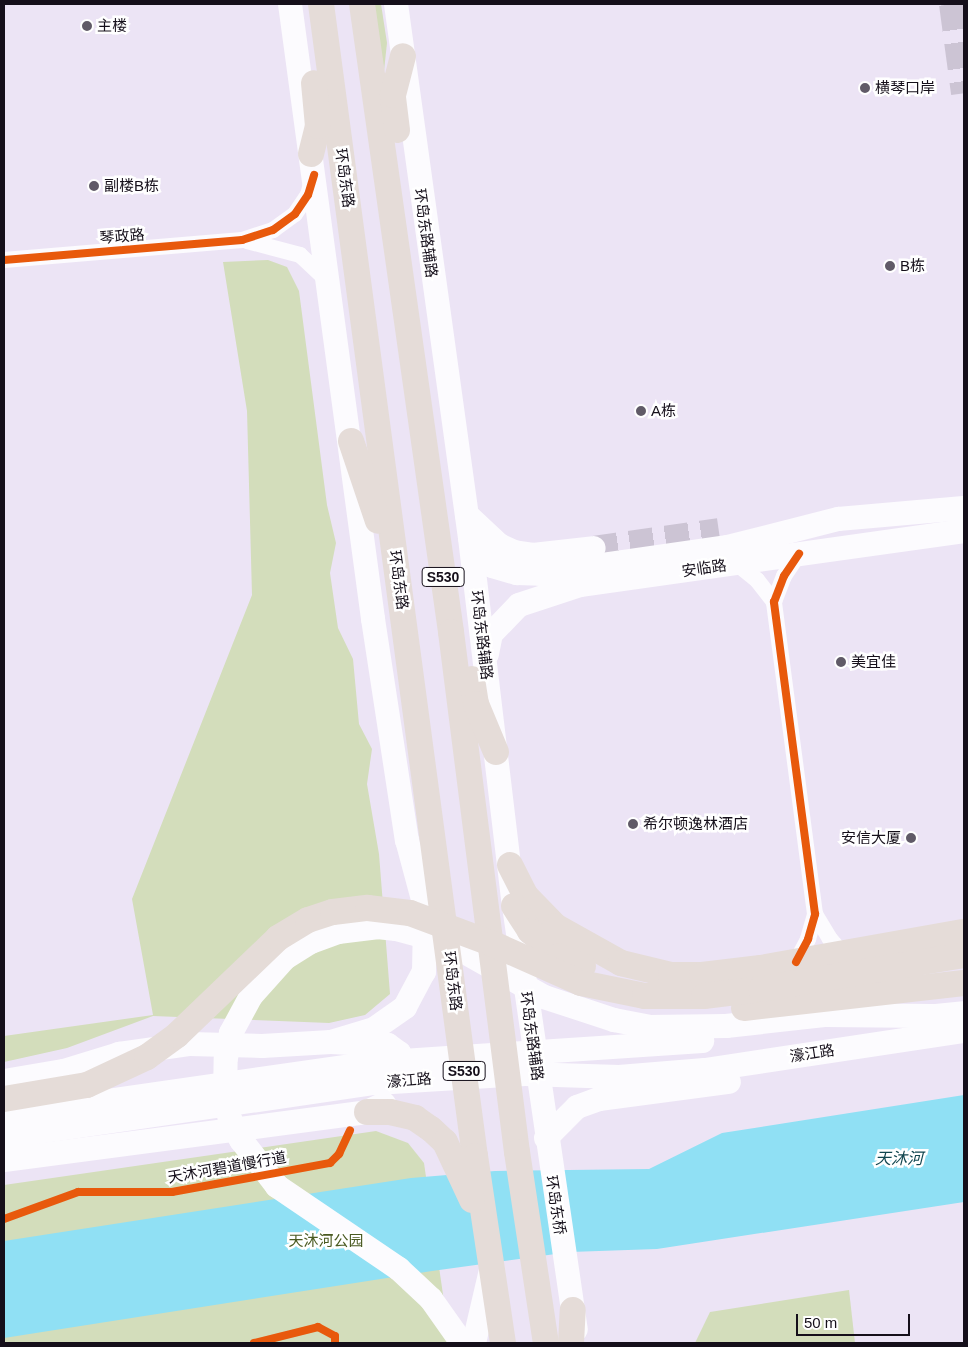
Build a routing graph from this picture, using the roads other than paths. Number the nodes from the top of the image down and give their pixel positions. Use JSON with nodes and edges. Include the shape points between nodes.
{"nodes":[{"id":1,"x":290,"y":4,"type":"edge"},
{"id":2,"x":316,"y":4,"type":"edge"},
{"id":3,"x":321,"y":4,"type":"edge"},
{"id":4,"x":362,"y":4,"type":"edge"},
{"id":5,"x":396,"y":4,"type":"edge"},
{"id":6,"x":403,"y":56,"type":"junction"},
{"id":7,"x":312,"y":164,"type":"junction"},
{"id":8,"x":393,"y":222,"type":"junction"},
{"id":9,"x":242,"y":240,"type":"junction"},
{"id":10,"x":4,"y":260,"type":"edge"},
{"id":11,"x":328,"y":281,"type":"junction"},
{"id":12,"x":351,"y":441,"type":"junction"},
{"id":13,"x":964,"y":508,"type":"edge"},
{"id":14,"x":467,"y":515,"type":"junction"},
{"id":15,"x":964,"y":531,"type":"edge"},
{"id":16,"x":471,"y":544,"type":"junction"},
{"id":17,"x":594,"y":548,"type":"tunnel mouth"},
{"id":18,"x":799,"y":554,"type":"junction"},
{"id":19,"x":736,"y":563,"type":"junction"},
{"id":20,"x":774,"y":602,"type":"junction"},
{"id":21,"x":403,"y":609,"type":"junction"},
{"id":22,"x":451,"y":632,"type":"junction"},
{"id":23,"x":486,"y":666,"type":"junction"},
{"id":24,"x":496,"y":752,"type":"junction"},
{"id":25,"x":510,"y":865,"type":"junction"},
{"id":26,"x":514,"y":906,"type":"junction"},
{"id":27,"x":425,"y":914,"type":"junction"},
{"id":28,"x":815,"y":914,"type":"junction"},
{"id":29,"x":396,"y":929,"type":"junction"},
{"id":30,"x":460,"y":932,"type":"junction"},
{"id":31,"x":964,"y":932,"type":"edge"},
{"id":32,"x":964,"y":939,"type":"edge"},
{"id":33,"x":844,"y":954,"type":"junction"},
{"id":34,"x":964,"y":955,"type":"edge"},
{"id":35,"x":796,"y":962,"type":"junction"},
{"id":36,"x":964,"y":983,"type":"edge"},
{"id":37,"x":454,"y":986,"type":"junction"},
{"id":38,"x":964,"y":1013,"type":"edge"},
{"id":39,"x":932,"y":1016,"type":"junction"},
{"id":40,"x":964,"y":1031,"type":"edge"},
{"id":41,"x":332,"y":1042,"type":"junction"},
{"id":42,"x":964,"y":1047,"type":"edge"},
{"id":43,"x":4,"y":1081,"type":"edge"},
{"id":44,"x":14,"y":1098,"type":"edge"},
{"id":45,"x":366,"y":1112,"type":"junction"},
{"id":46,"x":4,"y":1116,"type":"edge"},
{"id":47,"x":4,"y":1137,"type":"edge"},
{"id":48,"x":547,"y":1143,"type":"junction"},
{"id":49,"x":4,"y":1160,"type":"edge"},
{"id":50,"x":467,"y":1164,"type":"junction"},
{"id":51,"x":492,"y":1268,"type":"junction"},
{"id":52,"x":573,"y":1310,"type":"junction"},
{"id":53,"x":462,"y":1343,"type":"edge"},
{"id":54,"x":474,"y":1343,"type":"edge"},
{"id":55,"x":503,"y":1343,"type":"edge"},
{"id":56,"x":546,"y":1343,"type":"edge"},
{"id":57,"x":571,"y":1343,"type":"edge"},
{"id":58,"x":578,"y":1343,"type":"edge"}],
"edges":[{"from":1,"to":7,"type":"main road"},
{"from":2,"to":7,"type":"main road","via":[[308,38],[318,108]]},
{"from":3,"to":21,"type":"main road","name":"环岛东路","number":"S530"},
{"from":4,"to":8,"type":"main road","number":"S530"},
{"from":5,"to":6,"type":"main road","name":"环岛东路辅路"},
{"from":6,"to":8,"type":"main road","via":[[394,95],[401,161]]},
{"from":6,"to":14,"type":"main road","name":"环岛东路辅路"},
{"from":7,"to":9,"type":"street","via":[[308,195],[295,214],[273,230]]},
{"from":7,"to":11,"type":"main road"},
{"from":8,"to":22,"type":"main road","number":"S530"},
{"from":9,"to":10,"type":"street","name":"琴政路"},
{"from":9,"to":11,"type":"street","via":[[272,245],[300,255]]},
{"from":11,"to":12,"type":"main road"},
{"from":12,"to":21,"type":"main road","via":[[380,528],[388,575]]},
{"from":12,"to":27,"type":"main road","via":[[407,840]]},
{"from":13,"to":16,"type":"main road","name":"安临路","via":[[838,519],[728,547],[540,574],[517,573],[492,566]]},
{"from":14,"to":16,"type":"main road","name":"环岛东路辅路"},
{"from":14,"to":17,"type":"main road","via":[[499,545],[514,552],[533,555]]},
{"from":15,"to":18,"type":"main road","name":"安临路"},
{"from":16,"to":23,"type":"main road","name":"环岛东路辅路"},
{"from":18,"to":19,"type":"main road","name":"安临路"},
{"from":18,"to":20,"type":"street","via":[[784,576]]},
{"from":19,"to":20,"type":"street","via":[[757,580]]},
{"from":19,"to":23,"type":"main road","name":"安临路","via":[[580,585],[536,597],[519,605],[491,634]]},
{"from":20,"to":28,"type":"street"},
{"from":21,"to":37,"type":"main road","name":"环岛东路","number":"S530"},
{"from":22,"to":24,"type":"main road","via":[[468,657],[476,704]]},
{"from":22,"to":56,"type":"main road","name":"环岛东桥","number":"S530","via":[[516,1152]]},
{"from":23,"to":24,"type":"main road","name":"环岛东路辅路"},
{"from":24,"to":25,"type":"main road","name":"环岛东路辅路"},
{"from":25,"to":26,"type":"main road","name":"环岛东路辅路"},
{"from":25,"to":35,"type":"main road","via":[[525,895],[555,926],[582,944],[629,966],[671,975],[702,975]]},
{"from":26,"to":32,"type":"main road","via":[[530,932],[559,956],[616,975],[661,982],[723,978]]},
{"from":26,"to":48,"type":"main road","name":"环岛东路辅路"},
{"from":27,"to":37,"type":"main road"},
{"from":27,"to":41,"type":"main road","via":[[424,972],[405,1007],[374,1029]]},
{"from":28,"to":33,"type":"street","via":[[830,939]]},
{"from":28,"to":35,"type":"street","via":[[808,939]]},
{"from":29,"to":30,"type":"main road"},
{"from":29,"to":39,"type":"main road","via":[[461,950],[544,997],[614,1020],[649,1027],[709,1027],[826,1015]]},
{"from":29,"to":53,"type":"main road","via":[[338,932],[311,942],[268,973],[231,1033],[226,1058],[226,1097],[230,1119],[241,1140],[278,1186],[399,1269],[431,1299]]},
{"from":30,"to":34,"type":"main road","via":[[581,983],[645,996],[704,996],[761,989]]},
{"from":30,"to":36,"type":"main road","via":[[483,951],[557,989],[630,1010],[671,1014],[728,1010]]},
{"from":30,"to":44,"type":"main road","via":[[410,913],[368,908],[308,920],[278,938],[183,1029],[147,1057],[87,1085]]},
{"from":31,"to":33,"type":"main road"},
{"from":33,"to":35,"type":"main road"},
{"from":37,"to":50,"type":"main road","name":"环岛东路","number":"S530"},
{"from":38,"to":39,"type":"main road","name":"濠江路"},
{"from":39,"to":46,"type":"main road","name":"濠江路","via":[[666,1045],[373,1063]]},
{"from":40,"to":47,"type":"main road","name":"濠江路","via":[[706,1070],[628,1077],[525,1074],[376,1084]]},
{"from":41,"to":43,"type":"main road","via":[[262,1046],[190,1044],[118,1054],[64,1071]]},
{"from":41,"to":45,"type":"main road","via":[[388,1045],[399,1053],[404,1079],[399,1092]]},
{"from":42,"to":48,"type":"main road","via":[[599,1099],[577,1107]]},
{"from":45,"to":49,"type":"main road"},
{"from":45,"to":50,"type":"main road","via":[[390,1112],[415,1118]]},
{"from":48,"to":52,"type":"main road","name":"环岛东桥"},
{"from":50,"to":51,"type":"main road","number":"S530","via":[[487,1232]]},
{"from":51,"to":54,"type":"main road"},
{"from":51,"to":55,"type":"main road","number":"S530"},
{"from":52,"to":57,"type":"main road"},
{"from":52,"to":58,"type":"main road"}]}
